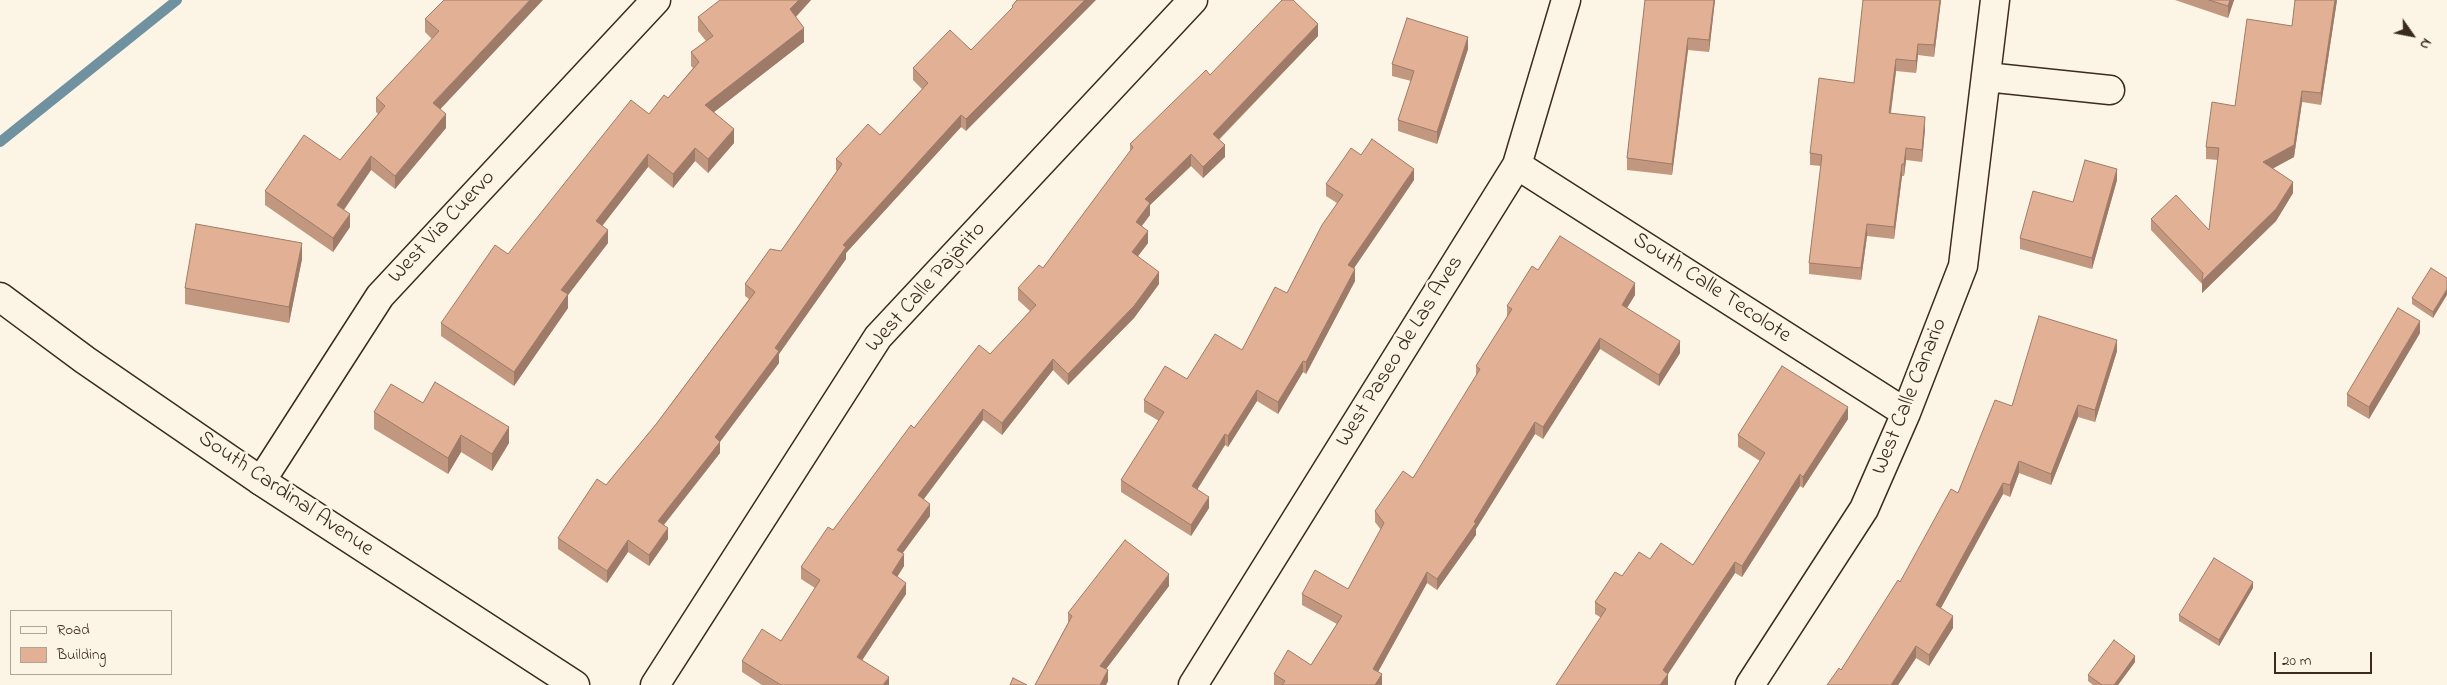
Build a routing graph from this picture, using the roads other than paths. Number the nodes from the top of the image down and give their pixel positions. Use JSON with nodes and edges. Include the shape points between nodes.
{"nodes":[{"id":1,"x":656,"y":0,"type":"edge"},
{"id":2,"x":1193,"y":0,"type":"edge"},
{"id":3,"x":1566,"y":0,"type":"edge"},
{"id":4,"x":1996,"y":0,"type":"edge"},
{"id":5,"x":1986,"y":77,"type":"junction"},
{"id":6,"x":2110,"y":90,"type":"dead end"},
{"id":7,"x":1517,"y":165,"type":"junction"},
{"id":8,"x":0,"y":297,"type":"edge"},
{"id":9,"x":1906,"y":414,"type":"junction"},
{"id":10,"x":261,"y":481,"type":"junction"},
{"id":11,"x":575,"y":685,"type":"edge"},
{"id":12,"x":655,"y":685,"type":"edge"},
{"id":13,"x":1193,"y":685,"type":"edge"},
{"id":14,"x":1750,"y":685,"type":"edge"}],
"edges":[{"from":1,"to":10,"type":"street","name":"West Via Cuervo","via":[[380,296]]},
{"from":2,"to":12,"type":"street","name":"West Calle Pajarito","via":[[878,337]]},
{"from":3,"to":7,"type":"street","name":"West Paseo de Las Aves"},
{"from":4,"to":5,"type":"street","name":"West Calle Canario"},
{"from":5,"to":6,"type":"street"},
{"from":5,"to":9,"type":"street","name":"West Calle Canario","via":[[1963,266]]},
{"from":7,"to":9,"type":"street","name":"South Calle Tecolote"},
{"from":7,"to":13,"type":"street","name":"West Paseo de Las Aves"},
{"from":8,"to":10,"type":"street","name":"South Cardinal Avenue","via":[[85,360]]},
{"from":9,"to":14,"type":"street","name":"West Calle Canario","via":[[1864,509]]},
{"from":10,"to":11,"type":"street","name":"South Cardinal Avenue"}]}
